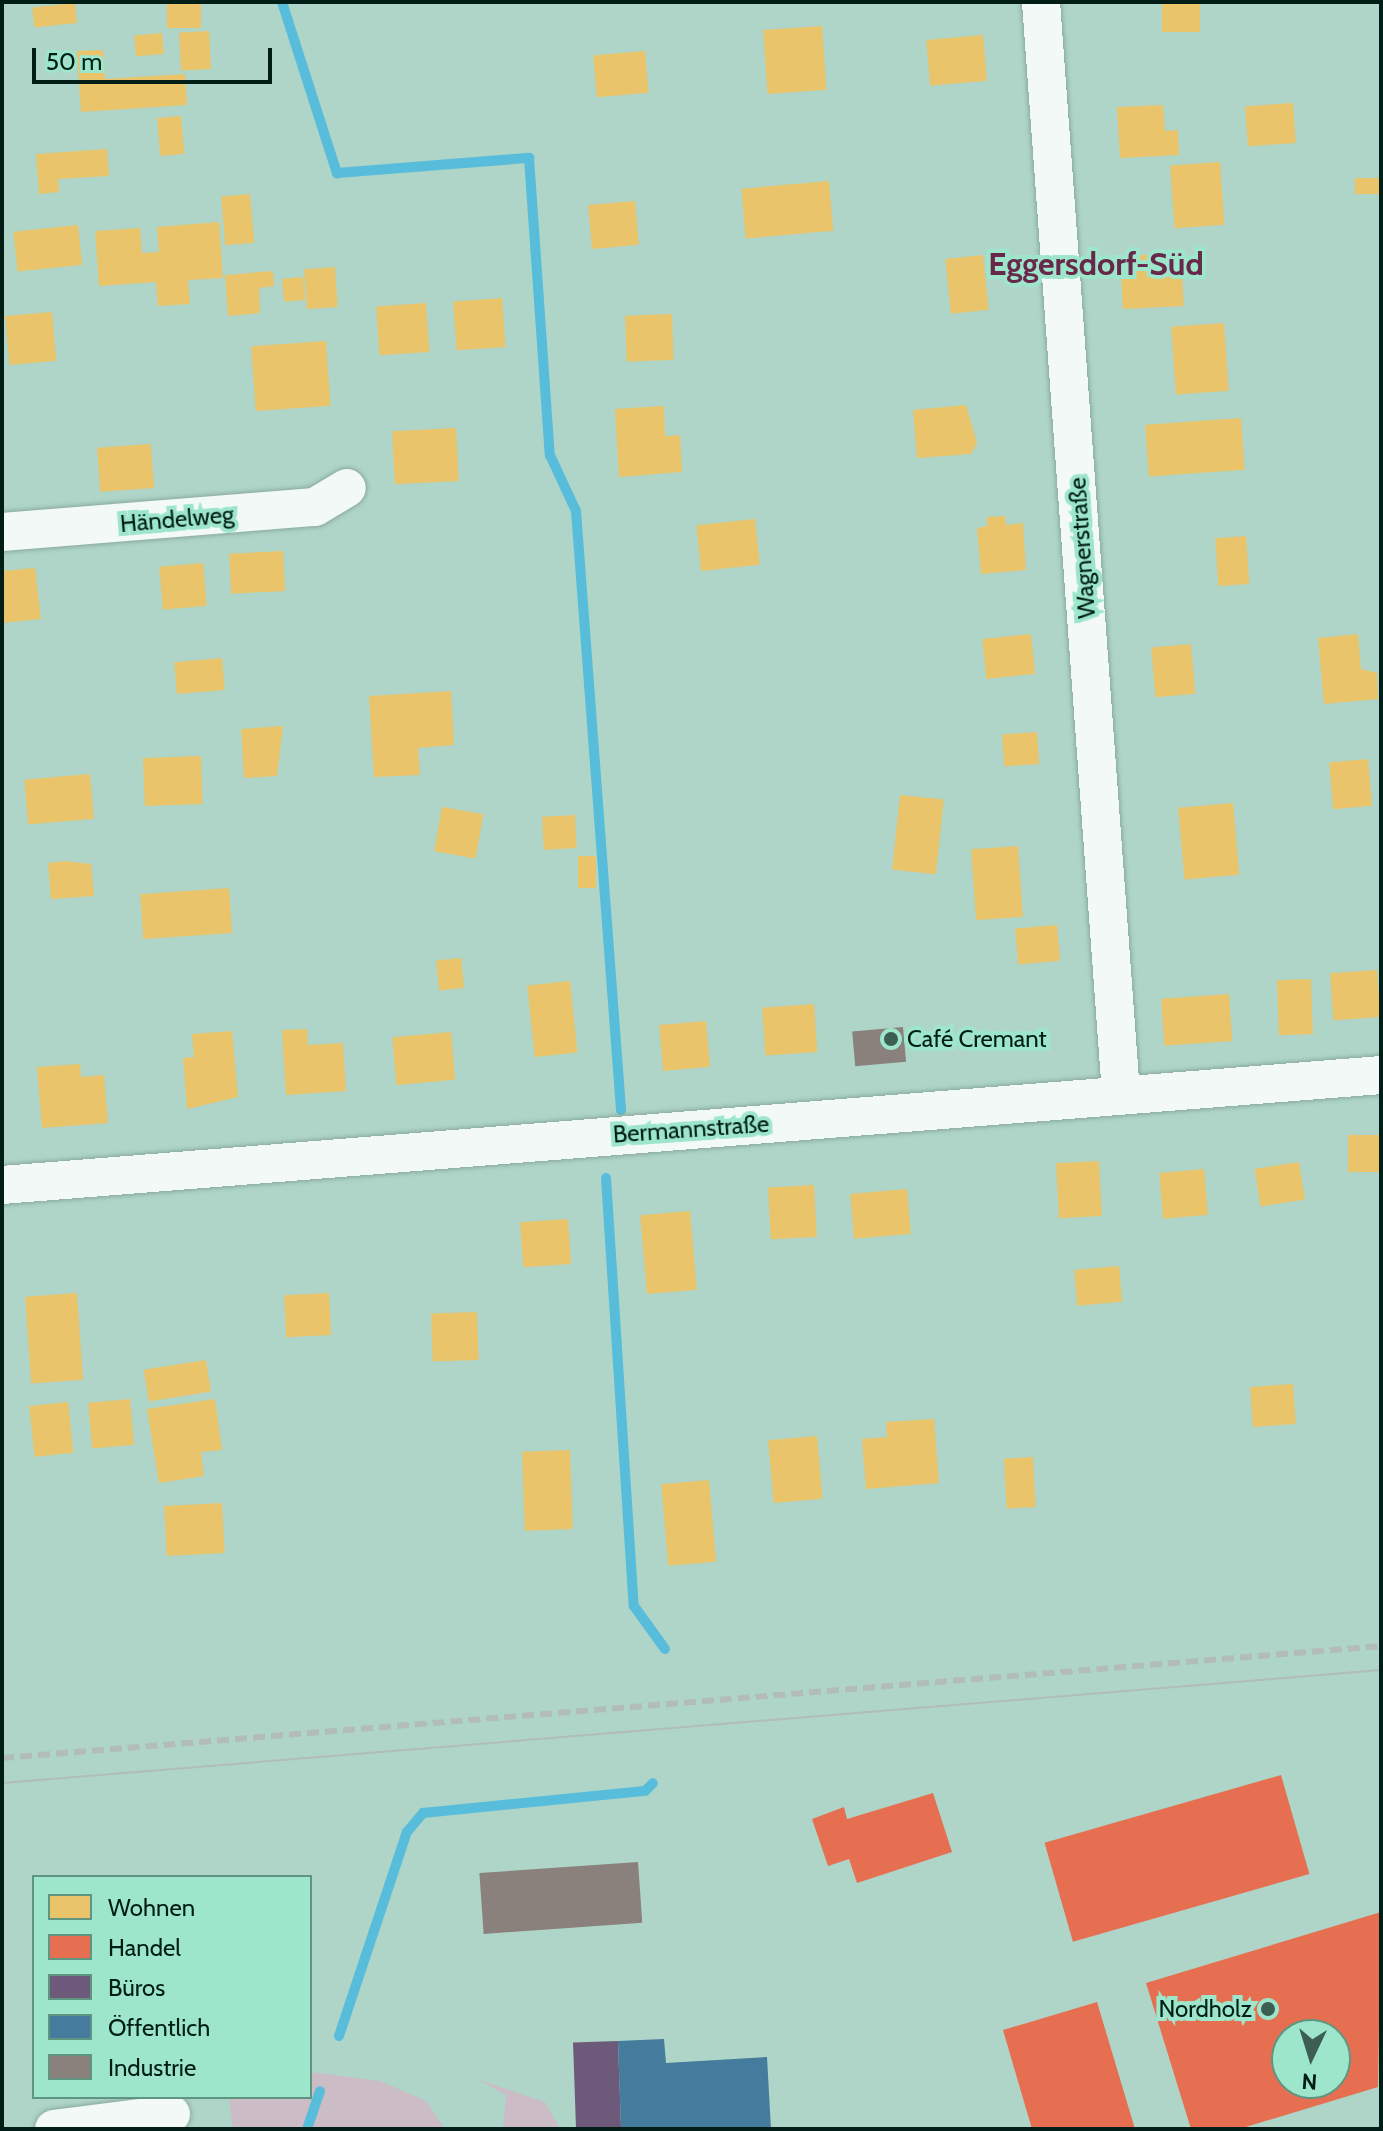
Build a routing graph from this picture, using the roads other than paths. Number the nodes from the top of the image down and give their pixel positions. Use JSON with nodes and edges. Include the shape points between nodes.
{"nodes":[{"id":1,"x":1041,"y":2,"type":"edge"},
{"id":2,"x":347,"y":488,"type":"dead end"},
{"id":3,"x":2,"y":532,"type":"edge"},
{"id":4,"x":1381,"y":1075,"type":"edge"},
{"id":5,"x":1121,"y":1094,"type":"junction"},
{"id":6,"x":2,"y":1185,"type":"edge"},
{"id":7,"x":171,"y":2114,"type":"dead end"},
{"id":8,"x":54,"y":2129,"type":"edge"}],
"edges":[{"from":1,"to":5,"type":"street","name":"Wagnerstraße"},
{"from":2,"to":3,"type":"street","name":"Händelweg","via":[[315,507]]},
{"from":4,"to":5,"type":"street","name":"Bermannstraße"},
{"from":5,"to":6,"type":"street","name":"Bermannstraße"},
{"from":7,"to":8,"type":"street"}]}
